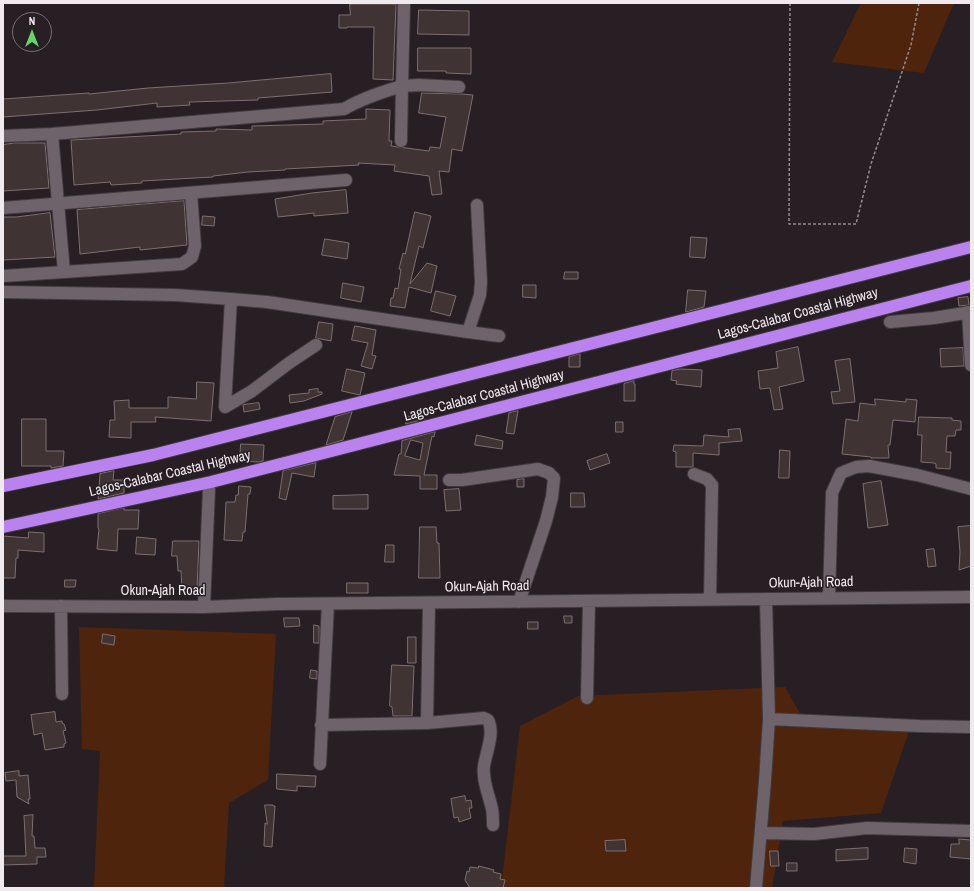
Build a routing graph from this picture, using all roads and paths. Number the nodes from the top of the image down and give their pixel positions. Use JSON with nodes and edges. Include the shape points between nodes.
{"nodes":[{"id":1,"x":404,"y":3,"type":"edge"},
{"id":2,"x":790,"y":3,"type":"edge"},
{"id":3,"x":919,"y":3,"type":"edge"},
{"id":4,"x":402,"y":86,"type":"junction"},
{"id":5,"x":459,"y":87,"type":"dead end"},
{"id":6,"x":52,"y":134,"type":"junction"},
{"id":7,"x":3,"y":136,"type":"edge"},
{"id":8,"x":401,"y":141,"type":"dead end"},
{"id":9,"x":346,"y":180,"type":"dead end"},
{"id":10,"x":191,"y":193,"type":"junction"},
{"id":11,"x":58,"y":203,"type":"junction"},
{"id":12,"x":477,"y":205,"type":"dead end"},
{"id":13,"x":3,"y":208,"type":"edge"},
{"id":14,"x":971,"y":247,"type":"edge"},
{"id":15,"x":64,"y":272,"type":"junction"},
{"id":16,"x":3,"y":276,"type":"edge"},
{"id":17,"x":971,"y":286,"type":"edge"},
{"id":18,"x":3,"y":292,"type":"edge"},
{"id":19,"x":231,"y":299,"type":"junction"},
{"id":20,"x":969,"y":312,"type":"edge"},
{"id":21,"x":890,"y":322,"type":"dead end"},
{"id":22,"x":468,"y":332,"type":"junction"},
{"id":23,"x":499,"y":336,"type":"dead end"},
{"id":24,"x":316,"y":345,"type":"dead end"},
{"id":25,"x":971,"y":365,"type":"edge"},
{"id":26,"x":694,"y":474,"type":"dead end"},
{"id":27,"x":449,"y":480,"type":"dead end"},
{"id":28,"x":3,"y":486,"type":"edge"},
{"id":29,"x":971,"y":489,"type":"edge"},
{"id":30,"x":209,"y":490,"type":"dead end"},
{"id":31,"x":3,"y":527,"type":"edge"},
{"id":32,"x":971,"y":597,"type":"edge"},
{"id":33,"x":829,"y":598,"type":"junction"},
{"id":34,"x":766,"y":599,"type":"junction"},
{"id":35,"x":710,"y":600,"type":"junction"},
{"id":36,"x":589,"y":601,"type":"junction"},
{"id":37,"x":518,"y":602,"type":"junction"},
{"id":38,"x":429,"y":603,"type":"junction"},
{"id":39,"x":328,"y":604,"type":"junction"},
{"id":40,"x":3,"y":606,"type":"edge"},
{"id":41,"x":61,"y":606,"type":"junction"},
{"id":42,"x":204,"y":607,"type":"junction"},
{"id":43,"x":62,"y":694,"type":"dead end"},
{"id":44,"x":587,"y":698,"type":"dead end"},
{"id":45,"x":768,"y":719,"type":"junction"},
{"id":46,"x":427,"y":723,"type":"junction"},
{"id":47,"x":321,"y":725,"type":"junction"},
{"id":48,"x":971,"y":726,"type":"edge"},
{"id":49,"x":320,"y":764,"type":"dead end"},
{"id":50,"x":493,"y":825,"type":"dead end"},
{"id":51,"x":971,"y":831,"type":"edge"},
{"id":52,"x":760,"y":833,"type":"junction"},
{"id":53,"x":756,"y":888,"type":"edge"}],
"edges":[{"from":1,"to":4,"type":"street"},
{"from":2,"to":3,"type":"path","via":[[788,224],[856,224],[871,164],[911,45]]},
{"from":4,"to":5,"type":"street"},
{"from":4,"to":6,"type":"street","via":[[367,97],[344,109]]},
{"from":4,"to":8,"type":"street"},
{"from":6,"to":7,"type":"street"},
{"from":6,"to":11,"type":"street"},
{"from":9,"to":10,"type":"street"},
{"from":10,"to":11,"type":"street"},
{"from":10,"to":15,"type":"street","via":[[195,246],[192,257],[182,264]]},
{"from":11,"to":13,"type":"street"},
{"from":11,"to":15,"type":"street"},
{"from":12,"to":22,"type":"street","via":[[481,282],[480,295]]},
{"from":14,"to":28,"type":"highway","name":"Lagos-Calabar Coastal Highway","via":[[153,455]]},
{"from":15,"to":16,"type":"street"},
{"from":17,"to":31,"type":"highway","name":"Lagos-Calabar Coastal Highway","via":[[211,482]]},
{"from":18,"to":19,"type":"street","via":[[175,295]]},
{"from":19,"to":22,"type":"street"},
{"from":19,"to":24,"type":"street","via":[[225,407]]},
{"from":20,"to":21,"type":"street"},
{"from":20,"to":25,"type":"street"},
{"from":22,"to":23,"type":"street"},
{"from":26,"to":35,"type":"street","via":[[707,479],[712,485]]},
{"from":27,"to":37,"type":"street","via":[[538,469],[554,478],[546,521]]},
{"from":29,"to":33,"type":"street","via":[[869,466],[856,467],[841,473],[832,494]]},
{"from":30,"to":42,"type":"street"},
{"from":32,"to":33,"type":"street","name":"Okun-Ajah Road"},
{"from":33,"to":34,"type":"street","name":"Okun-Ajah Road"},
{"from":34,"to":35,"type":"street","name":"Okun-Ajah Road"},
{"from":34,"to":45,"type":"street"},
{"from":35,"to":36,"type":"street","name":"Okun-Ajah Road"},
{"from":36,"to":37,"type":"street","name":"Okun-Ajah Road"},
{"from":36,"to":44,"type":"street"},
{"from":37,"to":38,"type":"street","name":"Okun-Ajah Road"},
{"from":38,"to":39,"type":"street","name":"Okun-Ajah Road"},
{"from":38,"to":46,"type":"street"},
{"from":39,"to":42,"type":"street","name":"Okun-Ajah Road"},
{"from":39,"to":47,"type":"street"},
{"from":40,"to":41,"type":"street","name":"Okun-Ajah Road"},
{"from":41,"to":42,"type":"street","name":"Okun-Ajah Road"},
{"from":41,"to":43,"type":"street"},
{"from":45,"to":48,"type":"street","via":[[911,726]]},
{"from":45,"to":52,"type":"street"},
{"from":46,"to":47,"type":"street"},
{"from":46,"to":50,"type":"street","via":[[484,718],[488,720],[490,740],[484,767]]},
{"from":47,"to":49,"type":"street"},
{"from":51,"to":52,"type":"street","via":[[868,828],[814,834]]},
{"from":52,"to":53,"type":"street"}]}
